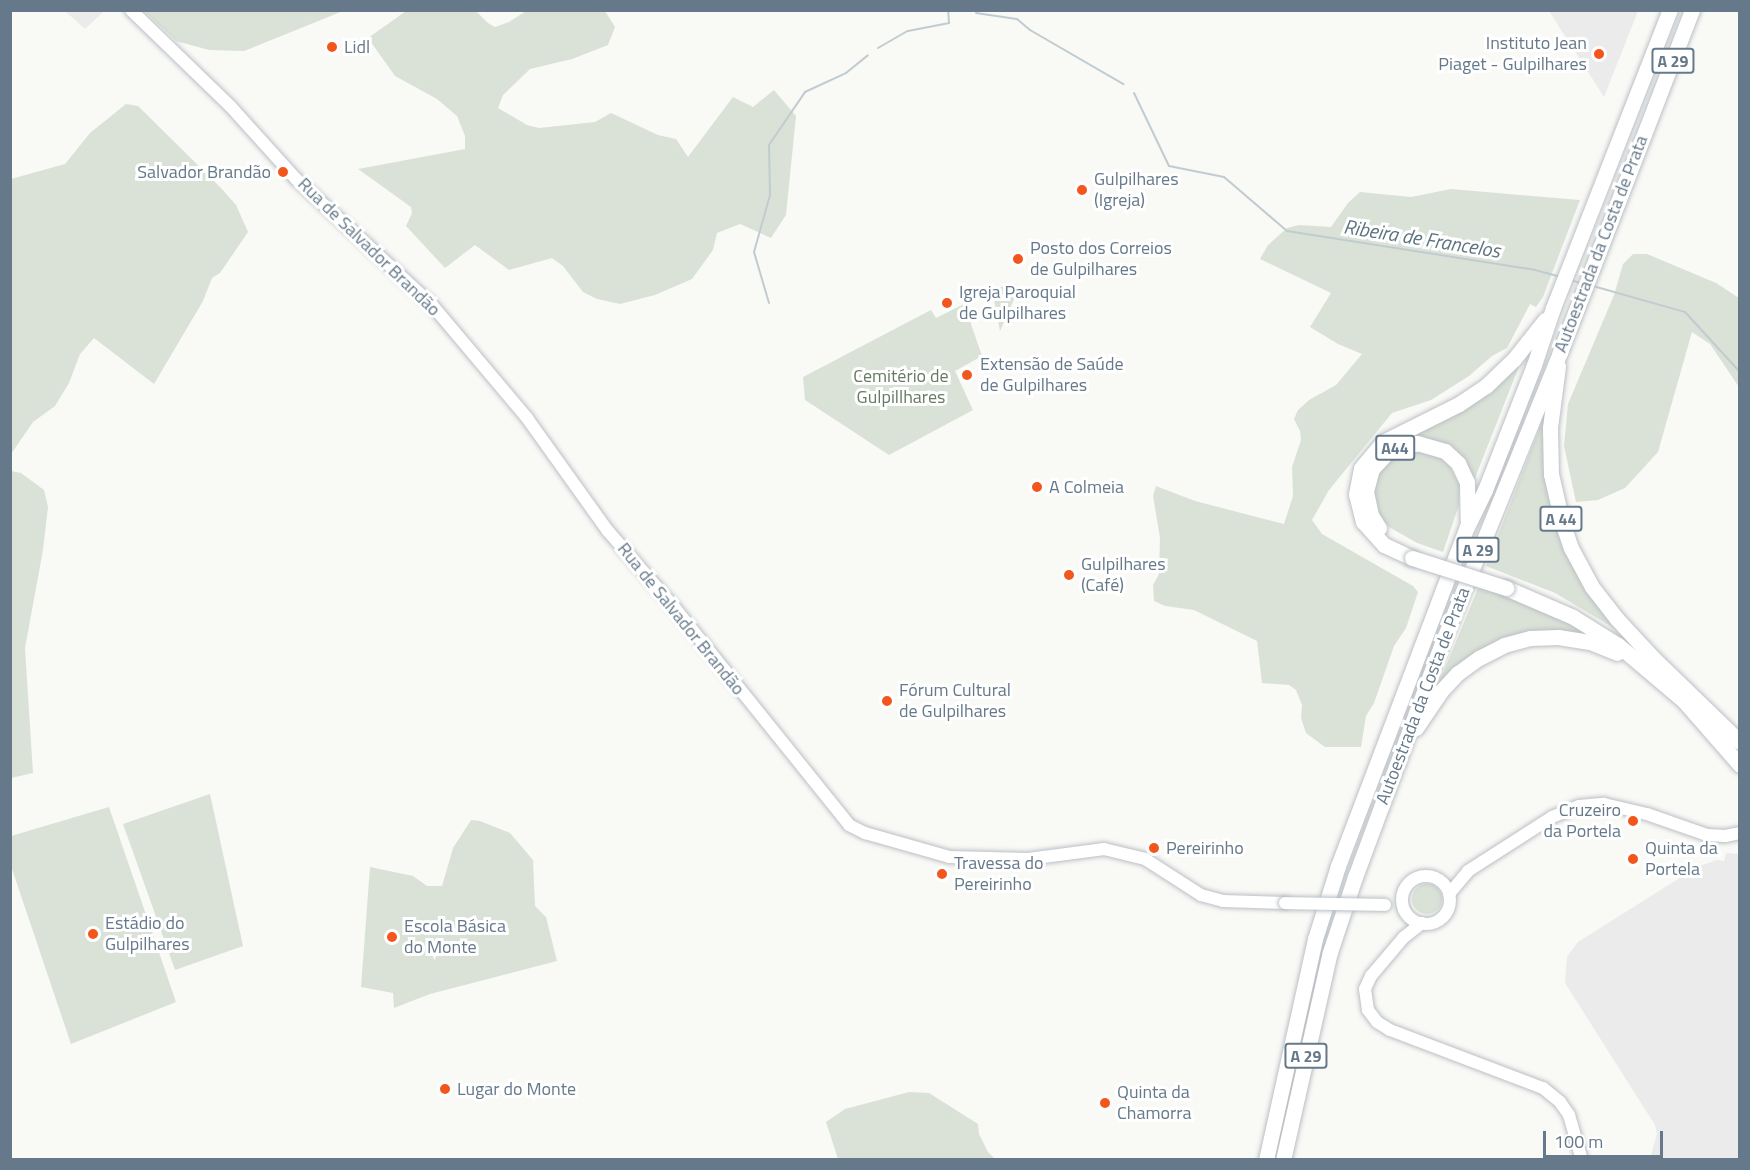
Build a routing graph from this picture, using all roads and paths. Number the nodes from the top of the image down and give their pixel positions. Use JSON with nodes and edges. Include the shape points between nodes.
{"nodes":[{"id":1,"x":131,"y":10,"type":"edge"},
{"id":2,"x":1670,"y":10,"type":"edge"},
{"id":3,"x":1692,"y":10,"type":"edge"},
{"id":4,"x":1553,"y":308,"type":"junction"},
{"id":5,"x":1560,"y":352,"type":"junction"},
{"id":6,"x":1467,"y":527,"type":"junction"},
{"id":7,"x":1413,"y":554,"type":"junction"},
{"id":8,"x":1508,"y":584,"type":"junction"},
{"id":9,"x":1653,"y":658,"type":"junction"},
{"id":10,"x":1635,"y":660,"type":"junction"},
{"id":11,"x":1740,"y":742,"type":"edge"},
{"id":12,"x":1401,"y":751,"type":"junction"},
{"id":13,"x":1740,"y":765,"type":"edge"},
{"id":14,"x":1740,"y":832,"type":"edge"},
{"id":15,"x":1468,"y":871,"type":"junction"},
{"id":16,"x":1437,"y":879,"type":"junction"},
{"id":17,"x":1449,"y":894,"type":"junction"},
{"id":18,"x":1403,"y":895,"type":"junction"},
{"id":19,"x":1385,"y":905,"type":"junction"},
{"id":20,"x":1407,"y":914,"type":"junction"},
{"id":21,"x":1422,"y":923,"type":"junction"},
{"id":22,"x":1404,"y":937,"type":"junction"},
{"id":23,"x":1266,"y":1160,"type":"edge"},
{"id":24,"x":1283,"y":1160,"type":"edge"},
{"id":25,"x":1582,"y":1160,"type":"edge"}],
"edges":[{"from":1,"to":19,"type":"main road","name":"Rua de Salvador Brandão","bridge":true,"via":[[231,107],[296,178],[432,305],[526,418],[608,531],[849,825],[949,857],[1028,859],[1104,849],[1145,859],[1201,895],[1223,901]]},
{"from":2,"to":4,"type":"highway","name":"Autoestrada da Costa de Prata","number":"A 29"},
{"from":3,"to":5,"type":"highway","name":"Autoestrada da Costa de Prata","number":"A 29"},
{"from":4,"to":6,"type":"highway","name":"Autoestrada da Costa de Prata","number":"A 29","via":[[1514,418]]},
{"from":4,"to":7,"type":"highway","via":[[1514,359],[1486,386],[1459,404],[1393,436],[1375,450],[1358,476],[1359,514],[1374,538],[1394,551]]},
{"from":5,"to":9,"type":"highway","number":"A 44","via":[[1550,453],[1552,483],[1562,522],[1571,548],[1593,587]]},
{"from":5,"to":12,"type":"highway","name":"Autoestrada da Costa de Prata","number":"A 29"},
{"from":6,"to":7,"type":"highway","number":"A44","via":[[1467,482],[1458,464],[1445,451],[1428,444],[1408,443],[1388,452],[1372,469],[1366,491],[1368,505],[1381,531]]},
{"from":6,"to":23,"type":"highway","name":"Autoestrada da Costa de Prata","number":"A 29","via":[[1317,928]]},
{"from":7,"to":8,"type":"highway","bridge":true},
{"from":8,"to":9,"type":"highway","via":[[1576,610]]},
{"from":8,"to":10,"type":"highway","via":[[1573,617]]},
{"from":9,"to":11,"type":"highway","number":"A 44"},
{"from":10,"to":12,"type":"highway","via":[[1574,639],[1538,638],[1504,645],[1479,658],[1450,681]]},
{"from":10,"to":13,"type":"highway","via":[[1684,701]]},
{"from":12,"to":24,"type":"highway","name":"Autoestrada da Costa de Prata","number":"A 29","via":[[1330,952]]},
{"from":14,"to":15,"type":"main road","via":[[1707,835],[1604,804],[1579,806],[1552,817]]},
{"from":15,"to":16,"type":"main road"},
{"from":15,"to":17,"type":"main road"},
{"from":16,"to":17,"type":"main road"},
{"from":16,"to":18,"type":"main road","via":[[1416,878]]},
{"from":17,"to":21,"type":"main road","via":[[1443,916]]},
{"from":18,"to":19,"type":"main road"},
{"from":18,"to":20,"type":"main road"},
{"from":19,"to":20,"type":"main road"},
{"from":20,"to":21,"type":"main road"},
{"from":20,"to":22,"type":"main road"},
{"from":21,"to":22,"type":"main road"},
{"from":22,"to":25,"type":"main road","via":[[1371,975],[1365,989],[1368,1010],[1377,1022],[1543,1088],[1569,1115]]}]}
